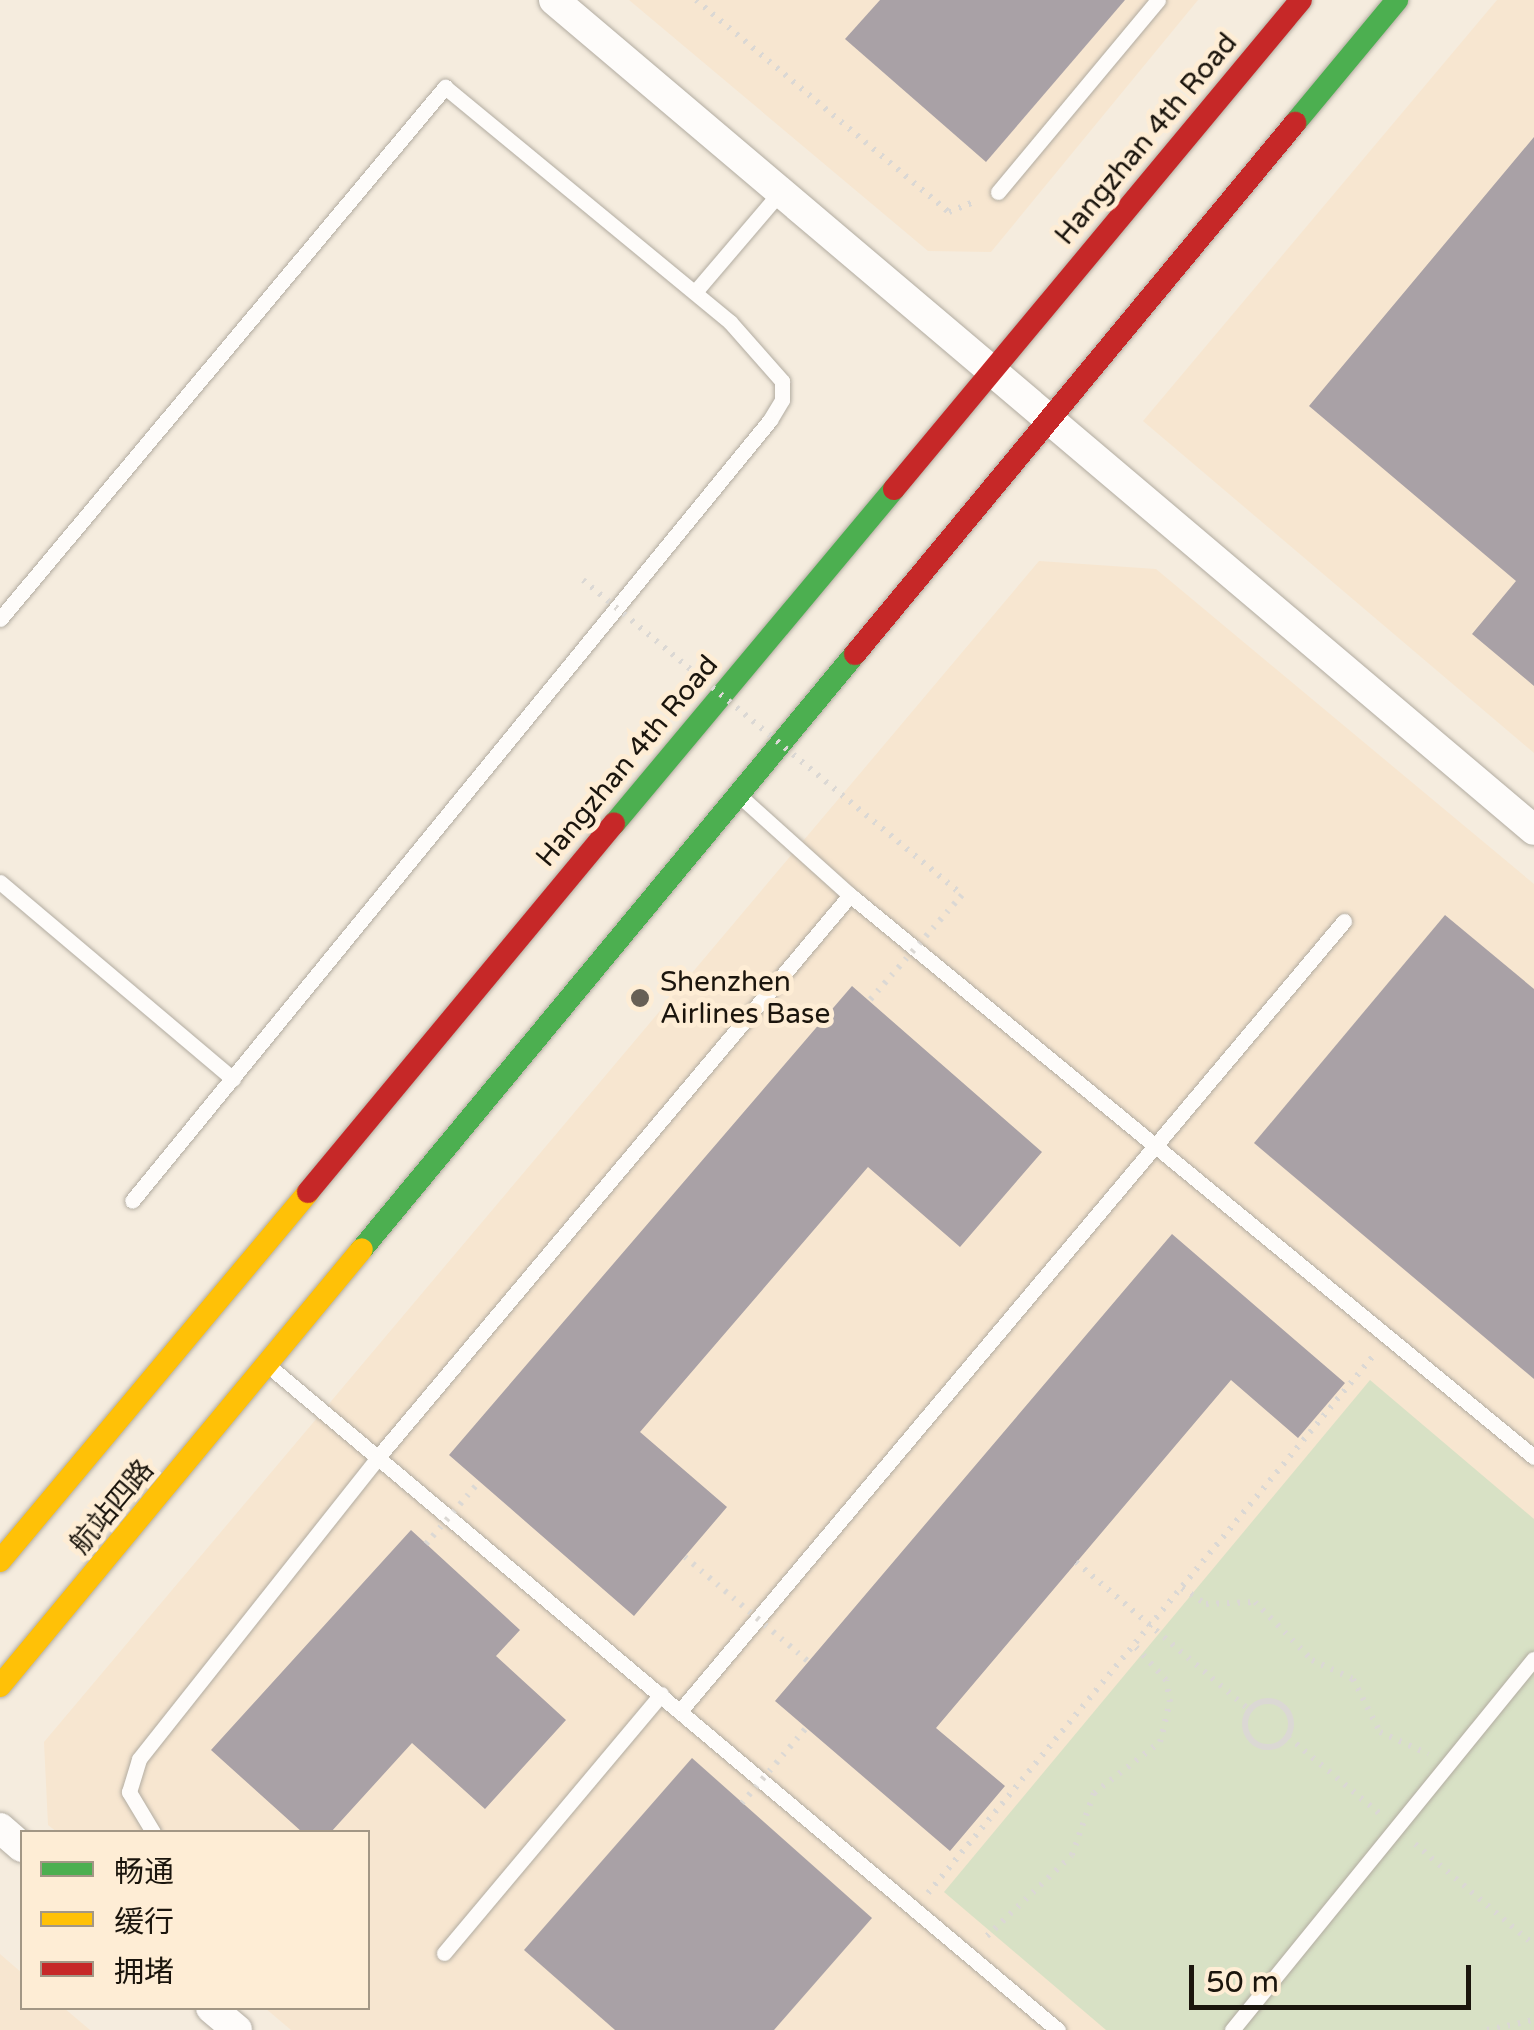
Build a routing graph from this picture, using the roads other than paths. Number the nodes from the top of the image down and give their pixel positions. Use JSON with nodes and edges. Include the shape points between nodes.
{"nodes":[{"id":1,"x":554,"y":0,"type":"edge"},
{"id":2,"x":1158,"y":0,"type":"edge"},
{"id":3,"x":1301,"y":0,"type":"edge"},
{"id":4,"x":1398,"y":0,"type":"edge"},
{"id":5,"x":780,"y":192,"type":"junction"},
{"id":6,"x":998,"y":192,"type":"road end"},
{"id":7,"x":694,"y":292,"type":"junction"},
{"id":8,"x":991,"y":370,"type":"junction"},
{"id":9,"x":1048,"y":419,"type":"junction"},
{"id":10,"x":0,"y":618,"type":"edge"},
{"id":11,"x":738,"y":794,"type":"junction"},
{"id":12,"x":1534,"y":830,"type":"edge"},
{"id":13,"x":0,"y":882,"type":"edge"},
{"id":14,"x":850,"y":896,"type":"junction"},
{"id":15,"x":1344,"y":921,"type":"dead end"},
{"id":16,"x":233,"y":1078,"type":"junction"},
{"id":17,"x":1157,"y":1144,"type":"junction"},
{"id":18,"x":132,"y":1201,"type":"dead end"},
{"id":19,"x":270,"y":1367,"type":"junction"},
{"id":20,"x":378,"y":1457,"type":"junction"},
{"id":21,"x":1534,"y":1457,"type":"edge"},
{"id":22,"x":0,"y":1562,"type":"edge"},
{"id":23,"x":1534,"y":1659,"type":"edge"},
{"id":24,"x":0,"y":1686,"type":"edge"},
{"id":25,"x":660,"y":1694,"type":"junction"},
{"id":26,"x":680,"y":1711,"type":"junction"},
{"id":27,"x":0,"y":1828,"type":"edge"},
{"id":28,"x":153,"y":1830,"type":"edge"},
{"id":29,"x":20,"y":1845,"type":"edge"},
{"id":30,"x":444,"y":1952,"type":"dead end"},
{"id":31,"x":213,"y":2010,"type":"edge"},
{"id":32,"x":237,"y":2030,"type":"edge"},
{"id":33,"x":1058,"y":2030,"type":"edge"},
{"id":34,"x":1232,"y":2030,"type":"edge"}],
"edges":[{"from":1,"to":5,"type":"street"},
{"from":2,"to":6,"type":"lane"},
{"from":3,"to":8,"type":"street","name":"Hangzhan 4th Road"},
{"from":4,"to":9,"type":"street"},
{"from":5,"to":7,"type":"lane"},
{"from":5,"to":8,"type":"street"},
{"from":7,"to":10,"type":"lane","via":[[444,86]]},
{"from":7,"to":16,"type":"lane","via":[[765,360],[782,381],[782,400]]},
{"from":8,"to":9,"type":"street"},
{"from":8,"to":22,"type":"street","name":"Hangzhan 4th Road"},
{"from":9,"to":11,"type":"street"},
{"from":9,"to":12,"type":"street"},
{"from":11,"to":14,"type":"lane"},
{"from":11,"to":19,"type":"street"},
{"from":13,"to":16,"type":"lane"},
{"from":14,"to":17,"type":"lane"},
{"from":14,"to":20,"type":"lane"},
{"from":15,"to":17,"type":"lane"},
{"from":16,"to":18,"type":"lane"},
{"from":17,"to":21,"type":"lane"},
{"from":17,"to":26,"type":"lane"},
{"from":19,"to":20,"type":"lane"},
{"from":19,"to":24,"type":"street","name":"航站四路"},
{"from":20,"to":25,"type":"lane"},
{"from":20,"to":28,"type":"lane","via":[[139,1759],[130,1792]]},
{"from":23,"to":34,"type":"lane"},
{"from":25,"to":26,"type":"lane"},
{"from":25,"to":30,"type":"lane"},
{"from":26,"to":33,"type":"lane"},
{"from":27,"to":29,"type":"street"},
{"from":31,"to":32,"type":"street"}]}
